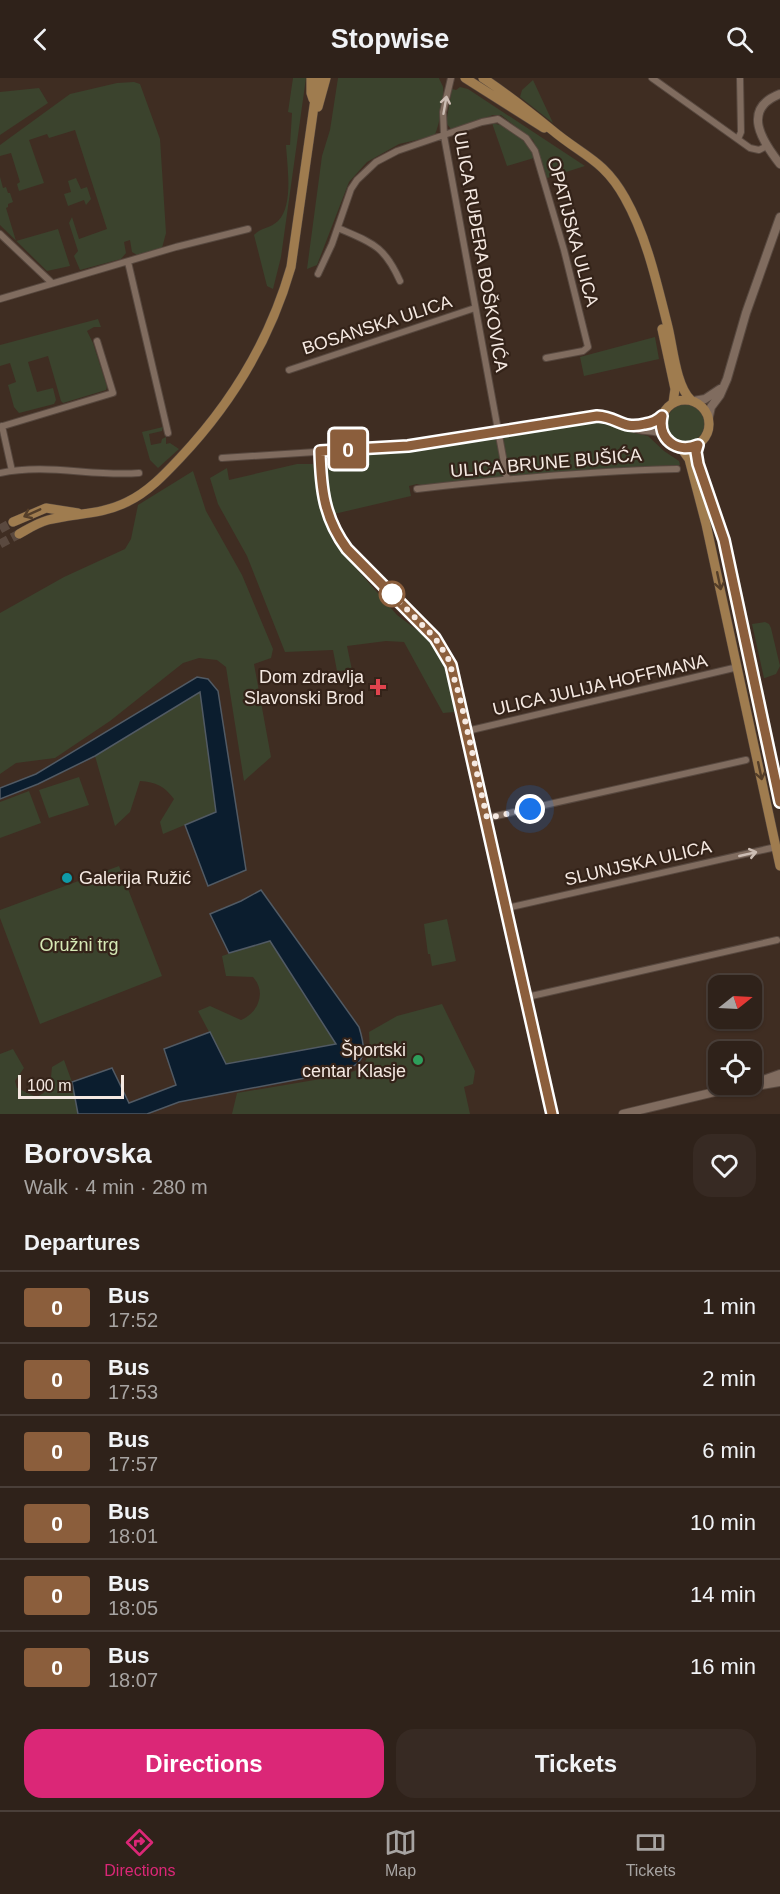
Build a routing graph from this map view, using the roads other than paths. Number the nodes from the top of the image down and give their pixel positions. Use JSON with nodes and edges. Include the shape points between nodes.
{"nodes":[{"id":1,"x":311,"y":78,"type":"edge"},
{"id":2,"x":318,"y":78,"type":"edge"},
{"id":3,"x":326,"y":78,"type":"edge"},
{"id":4,"x":451,"y":78,"type":"edge"},
{"id":5,"x":465,"y":78,"type":"edge"},
{"id":6,"x":483,"y":78,"type":"edge"},
{"id":7,"x":652,"y":78,"type":"edge"},
{"id":8,"x":740,"y":78,"type":"edge"},
{"id":9,"x":780,"y":94,"type":"edge"},
{"id":10,"x":315,"y":103,"type":"junction"},
{"id":11,"x":314,"y":114,"type":"junction"},
{"id":12,"x":554,"y":132,"type":"junction"},
{"id":13,"x":444,"y":135,"type":"junction"},
{"id":14,"x":738,"y":139,"type":"junction"},
{"id":15,"x":767,"y":146,"type":"junction"},
{"id":16,"x":780,"y":164,"type":"edge"},
{"id":17,"x":780,"y":217,"type":"edge"},
{"id":18,"x":338,"y":228,"type":"junction"},
{"id":19,"x":248,"y":229,"type":"dead end"},
{"id":20,"x":0,"y":234,"type":"edge"},
{"id":21,"x":128,"y":262,"type":"junction"},
{"id":22,"x":318,"y":274,"type":"dead end"},
{"id":23,"x":400,"y":281,"type":"dead end"},
{"id":24,"x":52,"y":283,"type":"junction"},
{"id":25,"x":0,"y":299,"type":"edge"},
{"id":26,"x":660,"y":300,"type":"junction"},
{"id":27,"x":475,"y":308,"type":"junction"},
{"id":28,"x":97,"y":341,"type":"dead end"},
{"id":29,"x":546,"y":358,"type":"dead end"},
{"id":30,"x":289,"y":370,"type":"dead end"},
{"id":31,"x":723,"y":387,"type":"junction"},
{"id":32,"x":693,"y":400,"type":"junction"},
{"id":33,"x":673,"y":403,"type":"junction"},
{"id":34,"x":662,"y":416,"type":"junction"},
{"id":35,"x":709,"y":416,"type":"junction"},
{"id":36,"x":1,"y":426,"type":"edge"},
{"id":37,"x":632,"y":428,"type":"junction"},
{"id":38,"x":498,"y":432,"type":"junction"},
{"id":39,"x":168,"y":433,"type":"dead end"},
{"id":40,"x":663,"y":435,"type":"junction"},
{"id":41,"x":698,"y":445,"type":"junction"},
{"id":42,"x":681,"y":448,"type":"junction"},
{"id":43,"x":320,"y":451,"type":"junction"},
{"id":44,"x":222,"y":458,"type":"dead end"},
{"id":45,"x":677,"y":469,"type":"dead end"},
{"id":46,"x":12,"y":471,"type":"junction"},
{"id":47,"x":0,"y":473,"type":"edge"},
{"id":48,"x":139,"y":473,"type":"dead end"},
{"id":49,"x":507,"y":479,"type":"junction"},
{"id":50,"x":417,"y":489,"type":"dead end"},
{"id":51,"x":90,"y":514,"type":"junction"},
{"id":52,"x":13,"y":522,"type":"tunnel mouth"},
{"id":53,"x":19,"y":534,"type":"tunnel mouth"},
{"id":54,"x":738,"y":667,"type":"junction"},
{"id":55,"x":467,"y":731,"type":"junction"},
{"id":56,"x":746,"y":760,"type":"dead end"},
{"id":57,"x":780,"y":802,"type":"edge"},
{"id":58,"x":487,"y":818,"type":"junction"},
{"id":59,"x":776,"y":847,"type":"junction"},
{"id":60,"x":780,"y":866,"type":"edge"},
{"id":61,"x":507,"y":908,"type":"junction"},
{"id":62,"x":777,"y":940,"type":"dead end"},
{"id":63,"x":527,"y":997,"type":"junction"},
{"id":64,"x":780,"y":1074,"type":"edge"},
{"id":65,"x":762,"y":1080,"type":"edge"},
{"id":66,"x":780,"y":1082,"type":"edge"},
{"id":67,"x":762,"y":1085,"type":"edge"},
{"id":68,"x":708,"y":1094,"type":"edge"},
{"id":69,"x":553,"y":1114,"type":"edge"},
{"id":70,"x":622,"y":1114,"type":"edge"}],
"edges":[{"from":1,"to":10,"type":"main road"},
{"from":2,"to":10,"type":"main road"},
{"from":3,"to":11,"type":"main road"},
{"from":13,"to":4,"type":"street","name":"ULICA RUĐERA BOŠKOVIĆA","one_way":true,"via":[[443,112]]},
{"from":5,"to":12,"type":"main road"},
{"from":6,"to":12,"type":"main road"},
{"from":7,"to":14,"type":"street"},
{"from":8,"to":14,"type":"street"},
{"from":9,"to":15,"type":"main road","via":[[766,101],[758,113],[758,126]]},
{"from":10,"to":11,"type":"main road"},
{"from":11,"to":51,"type":"main road","via":[[291,267],[274,319],[252,362],[217,417],[157,481],[125,504]]},
{"from":12,"to":26,"type":"main road","via":[[593,158],[619,187],[642,236]]},
{"from":13,"to":18,"type":"street","via":[[388,154],[376,162],[351,189]]},
{"from":13,"to":27,"type":"street","name":"ULICA RUĐERA BOŠKOVIĆA"},
{"from":13,"to":29,"type":"street","name":"OPATIJSKA ULICA","via":[[498,119],[526,138],[535,151],[588,347]]},
{"from":14,"to":15,"type":"street","via":[[755,150]]},
{"from":15,"to":16,"type":"main road"},
{"from":17,"to":31,"type":"main road"},
{"from":18,"to":22,"type":"street"},
{"from":18,"to":23,"type":"street","via":[[378,248]]},
{"from":19,"to":21,"type":"street"},
{"from":20,"to":24,"type":"street"},
{"from":21,"to":24,"type":"street"},
{"from":21,"to":39,"type":"street"},
{"from":24,"to":25,"type":"street"},
{"from":26,"to":32,"type":"main road","via":[[682,388]]},
{"from":26,"to":33,"type":"main road","via":[[675,390]]},
{"from":27,"to":30,"type":"street","name":"BOSANSKA ULICA"},
{"from":27,"to":38,"type":"street","name":"ULICA RUĐERA BOŠKOVIĆA"},
{"from":28,"to":36,"type":"street","via":[[114,393]]},
{"from":31,"to":32,"type":"main road","via":[[705,399]]},
{"from":31,"to":35,"type":"main road"},
{"from":32,"to":33,"type":"main road"},
{"from":32,"to":35,"type":"main road"},
{"from":33,"to":34,"type":"main road"},
{"from":34,"to":37,"type":"street"},
{"from":34,"to":40,"type":"main road"},
{"from":35,"to":41,"type":"main road","via":[[708,433]]},
{"from":36,"to":46,"type":"street"},
{"from":37,"to":38,"type":"street","via":[[597,416]]},
{"from":37,"to":40,"type":"street"},
{"from":38,"to":43,"type":"street","via":[[408,446]]},
{"from":38,"to":49,"type":"street","name":"ULICA RUĐERA BOŠKOVIĆA"},
{"from":40,"to":42,"type":"main road"},
{"from":41,"to":42,"type":"main road"},
{"from":41,"to":57,"type":"main road","via":[[698,464],[724,540]]},
{"from":42,"to":54,"type":"main road","one_way":true,"via":[[689,459],[701,503]]},
{"from":43,"to":44,"type":"street"},
{"from":43,"to":55,"type":"street","via":[[325,506],[332,526],[347,549],[442,647],[451,665]]},
{"from":45,"to":49,"type":"street","name":"ULICA BRUNE BUŠIĆA"},
{"from":46,"to":47,"type":"street"},
{"from":46,"to":48,"type":"street","via":[[49,468]]},
{"from":49,"to":50,"type":"street","name":"ULICA BRUNE BUŠIĆA"},
{"from":51,"to":52,"type":"main road","one_way":true,"via":[[46,507]]},
{"from":51,"to":53,"type":"main road","via":[[45,521]]},
{"from":54,"to":55,"type":"street","name":"ULICA JULIJA HOFFMANA"},
{"from":54,"to":59,"type":"main road","one_way":true},
{"from":55,"to":58,"type":"street"},
{"from":56,"to":58,"type":"street"},
{"from":58,"to":61,"type":"street"},
{"from":59,"to":60,"type":"main road"},
{"from":61,"to":59,"type":"street","name":"SLUNJSKA ULICA","one_way":true},
{"from":61,"to":63,"type":"street"},
{"from":62,"to":63,"type":"street"},
{"from":63,"to":69,"type":"street"},
{"from":64,"to":65,"type":"main road"},
{"from":66,"to":67,"type":"main road"},
{"from":68,"to":70,"type":"main road"}]}
